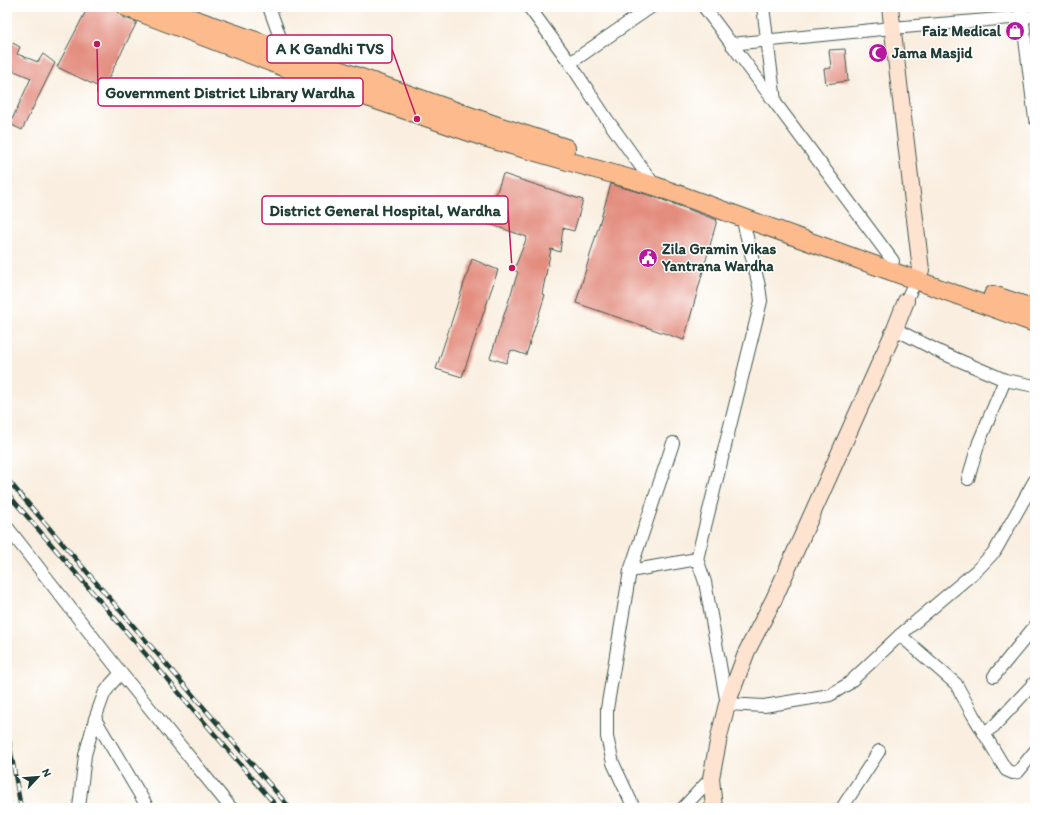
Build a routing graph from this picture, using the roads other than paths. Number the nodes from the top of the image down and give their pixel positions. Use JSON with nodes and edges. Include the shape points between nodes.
{"nodes":[{"id":1,"x":126,"y":7,"type":"edge"},
{"id":2,"x":159,"y":7,"type":"edge"},
{"id":3,"x":529,"y":7,"type":"edge"},
{"id":4,"x":651,"y":7,"type":"edge"},
{"id":5,"x":704,"y":7,"type":"edge"},
{"id":6,"x":763,"y":7,"type":"edge"},
{"id":7,"x":890,"y":7,"type":"edge"},
{"id":8,"x":274,"y":9,"type":"edge"},
{"id":9,"x":1021,"y":12,"type":"edge"},
{"id":10,"x":1035,"y":16,"type":"edge"},
{"id":11,"x":892,"y":28,"type":"junction"},
{"id":12,"x":767,"y":40,"type":"junction"},
{"id":13,"x":732,"y":44,"type":"junction"},
{"id":14,"x":285,"y":51,"type":"junction"},
{"id":15,"x":570,"y":63,"type":"junction"},
{"id":16,"x":775,"y":102,"type":"junction"},
{"id":17,"x":1035,"y":119,"type":"edge"},
{"id":18,"x":650,"y":180,"type":"junction"},
{"id":19,"x":742,"y":217,"type":"junction"},
{"id":20,"x":893,"y":261,"type":"junction"},
{"id":21,"x":918,"y":275,"type":"junction"},
{"id":22,"x":906,"y":301,"type":"joint"},
{"id":23,"x":1035,"y":309,"type":"edge"},
{"id":24,"x":1035,"y":323,"type":"edge"},
{"id":25,"x":895,"y":329,"type":"junction"},
{"id":26,"x":1005,"y":380,"type":"junction"},
{"id":27,"x":1035,"y":386,"type":"edge"},
{"id":28,"x":673,"y":442,"type":"dead end"},
{"id":29,"x":968,"y":479,"type":"dead end"},
{"id":30,"x":1035,"y":480,"type":"edge"},
{"id":31,"x":7,"y":528,"type":"edge"},
{"id":32,"x":698,"y":559,"type":"junction"},
{"id":33,"x":630,"y":571,"type":"junction"},
{"id":34,"x":1035,"y":626,"type":"edge"},
{"id":35,"x":900,"y":635,"type":"junction"},
{"id":36,"x":121,"y":673,"type":"junction"},
{"id":37,"x":994,"y":676,"type":"dead end"},
{"id":38,"x":1035,"y":682,"type":"edge"},
{"id":39,"x":727,"y":704,"type":"junction"},
{"id":40,"x":95,"y":719,"type":"junction"},
{"id":41,"x":984,"y":733,"type":"junction"},
{"id":42,"x":879,"y":751,"type":"dead end"},
{"id":43,"x":1035,"y":751,"type":"edge"},
{"id":44,"x":711,"y":778,"type":"junction"},
{"id":45,"x":79,"y":808,"type":"edge"},
{"id":46,"x":148,"y":808,"type":"edge"},
{"id":47,"x":231,"y":808,"type":"edge"},
{"id":48,"x":634,"y":808,"type":"edge"},
{"id":49,"x":683,"y":808,"type":"edge"},
{"id":50,"x":714,"y":808,"type":"edge"},
{"id":51,"x":842,"y":808,"type":"edge"}],
"edges":[{"from":1,"to":18,"type":"main road","via":[[318,80],[487,138]]},
{"from":2,"to":14,"type":"main road"},
{"from":3,"to":15,"type":"street"},
{"from":4,"to":15,"type":"street"},
{"from":5,"to":13,"type":"street"},
{"from":6,"to":12,"type":"street"},
{"from":7,"to":11,"type":"street"},
{"from":8,"to":14,"type":"street"},
{"from":9,"to":10,"type":"street"},
{"from":9,"to":11,"type":"street"},
{"from":9,"to":17,"type":"street"},
{"from":11,"to":12,"type":"street"},
{"from":11,"to":21,"type":"street"},
{"from":12,"to":13,"type":"street"},
{"from":12,"to":16,"type":"street"},
{"from":13,"to":16,"type":"street"},
{"from":14,"to":18,"type":"main road"},
{"from":15,"to":18,"type":"street"},
{"from":16,"to":20,"type":"street"},
{"from":18,"to":19,"type":"main road"},
{"from":18,"to":20,"type":"main road"},
{"from":19,"to":21,"type":"main road"},
{"from":19,"to":32,"type":"street","via":[[761,301]]},
{"from":20,"to":21,"type":"main road"},
{"from":21,"to":22,"type":"street"},
{"from":21,"to":23,"type":"main road"},
{"from":21,"to":24,"type":"main road"},
{"from":22,"to":25,"type":"street"},
{"from":25,"to":26,"type":"street","via":[[942,353]]},
{"from":25,"to":39,"type":"street","via":[[774,599],[746,651]]},
{"from":26,"to":27,"type":"street"},
{"from":26,"to":29,"type":"street","via":[[979,442]]},
{"from":28,"to":33,"type":"street"},
{"from":30,"to":35,"type":"street","via":[[995,551],[977,570]]},
{"from":31,"to":36,"type":"street"},
{"from":32,"to":33,"type":"street"},
{"from":32,"to":39,"type":"street","via":[[705,582]]},
{"from":33,"to":48,"type":"street","via":[[607,709],[607,737],[613,763]]},
{"from":34,"to":37,"type":"street"},
{"from":35,"to":39,"type":"street","via":[[848,684],[830,695],[764,706]]},
{"from":35,"to":41,"type":"street","via":[[956,684]]},
{"from":36,"to":40,"type":"street","via":[[104,694]]},
{"from":36,"to":47,"type":"street"},
{"from":38,"to":41,"type":"street","via":[[994,726]]},
{"from":39,"to":44,"type":"street"},
{"from":40,"to":45,"type":"street","via":[[85,755]]},
{"from":40,"to":46,"type":"street"},
{"from":41,"to":43,"type":"street","via":[[1006,770],[1013,773],[1018,772]]},
{"from":42,"to":51,"type":"street"},
{"from":44,"to":49,"type":"street"},
{"from":44,"to":50,"type":"street"}]}
